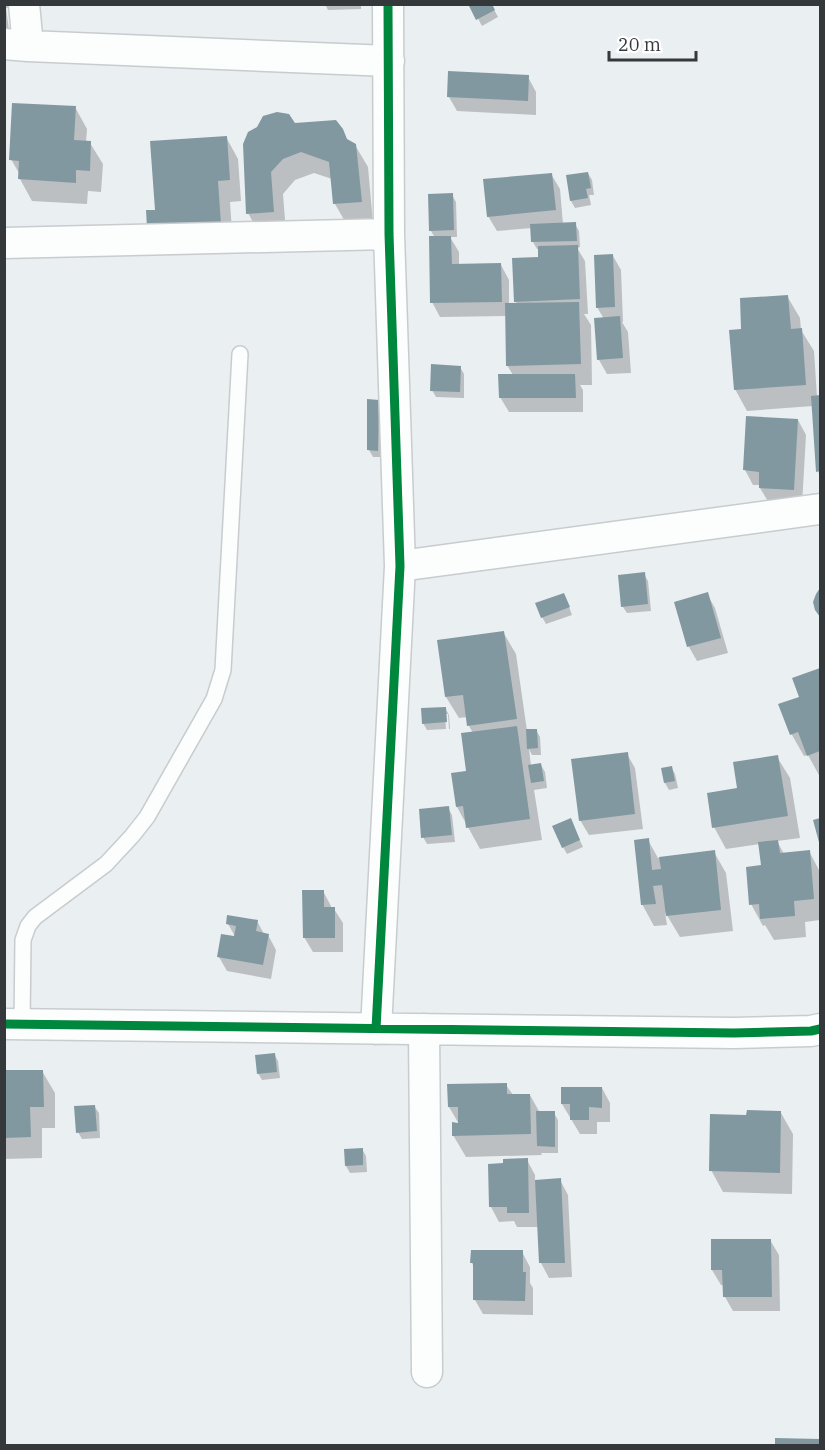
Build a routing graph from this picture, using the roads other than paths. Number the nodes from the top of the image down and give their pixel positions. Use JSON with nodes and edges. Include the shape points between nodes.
{"nodes":[{"id":1,"x":24,"y":4,"type":"edge"},
{"id":2,"x":388,"y":4,"type":"edge"},
{"id":3,"x":16,"y":45,"type":"edge"},
{"id":4,"x":389,"y":61,"type":"junction"},
{"id":5,"x":389,"y":234,"type":"junction"},
{"id":6,"x":4,"y":243,"type":"edge"},
{"id":7,"x":240,"y":354,"type":"dead end"},
{"id":8,"x":820,"y":509,"type":"edge"},
{"id":9,"x":400,"y":566,"type":"junction"},
{"id":10,"x":13,"y":1024,"type":"edge"},
{"id":11,"x":376,"y":1029,"type":"junction"},
{"id":12,"x":424,"y":1029,"type":"junction"},
{"id":13,"x":820,"y":1029,"type":"edge"},
{"id":14,"x":427,"y":1372,"type":"dead end"}],
"edges":[{"from":1,"to":3,"type":"street"},
{"from":2,"to":4,"type":"street"},
{"from":3,"to":4,"type":"street"},
{"from":4,"to":5,"type":"street"},
{"from":5,"to":6,"type":"street"},
{"from":5,"to":9,"type":"street"},
{"from":7,"to":10,"type":"lane","via":[[223,670],[214,699],[147,817],[132,836],[106,864],[28,926]]},
{"from":8,"to":9,"type":"street"},
{"from":9,"to":11,"type":"street"},
{"from":10,"to":11,"type":"street"},
{"from":11,"to":12,"type":"street"},
{"from":12,"to":13,"type":"street","via":[[734,1033]]},
{"from":12,"to":14,"type":"street"}]}
